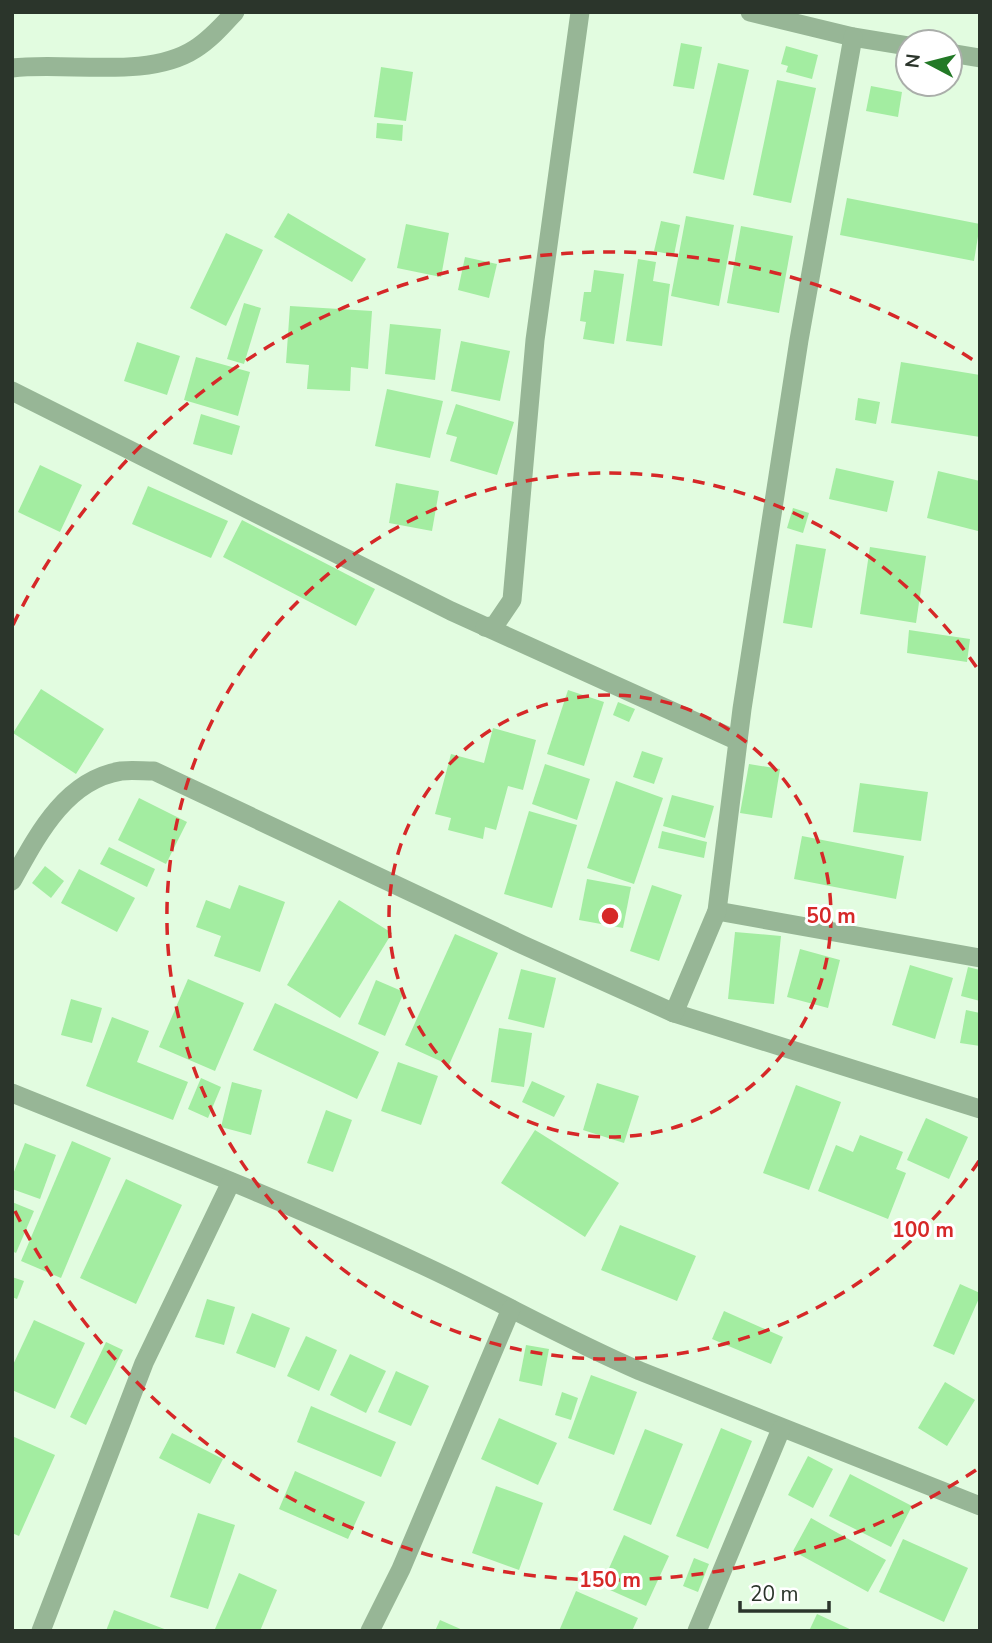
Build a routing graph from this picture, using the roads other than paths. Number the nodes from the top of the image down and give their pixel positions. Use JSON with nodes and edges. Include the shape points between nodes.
{"nodes":[{"id":1,"x":235,"y":12,"type":"edge"},
{"id":2,"x":580,"y":12,"type":"edge"},
{"id":3,"x":750,"y":12,"type":"edge"},
{"id":4,"x":853,"y":37,"type":"junction"},
{"id":5,"x":894,"y":44,"type":"edge"},
{"id":6,"x":12,"y":68,"type":"edge"},
{"id":7,"x":12,"y":391,"type":"edge"},
{"id":8,"x":485,"y":627,"type":"junction"},
{"id":9,"x":738,"y":741,"type":"junction"},
{"id":10,"x":12,"y":881,"type":"edge"},
{"id":11,"x":717,"y":911,"type":"junction"},
{"id":12,"x":980,"y":958,"type":"edge"},
{"id":13,"x":674,"y":1013,"type":"junction"},
{"id":14,"x":12,"y":1093,"type":"edge"},
{"id":15,"x":980,"y":1109,"type":"edge"},
{"id":16,"x":231,"y":1182,"type":"junction"},
{"id":17,"x":511,"y":1309,"type":"junction"},
{"id":18,"x":781,"y":1429,"type":"junction"},
{"id":19,"x":980,"y":1506,"type":"edge"},
{"id":20,"x":41,"y":1631,"type":"edge"},
{"id":21,"x":370,"y":1631,"type":"edge"},
{"id":22,"x":697,"y":1631,"type":"edge"}],
"edges":[{"from":1,"to":6,"type":"street","via":[[192,51],[158,63],[93,69]]},
{"from":2,"to":8,"type":"street","via":[[536,340],[512,600],[495,625]]},
{"from":3,"to":4,"type":"street"},
{"from":4,"to":5,"type":"street"},
{"from":4,"to":9,"type":"street","via":[[799,340]]},
{"from":7,"to":8,"type":"street"},
{"from":8,"to":9,"type":"street"},
{"from":9,"to":11,"type":"street"},
{"from":10,"to":13,"type":"street","via":[[39,834],[74,792],[97,777],[154,771]]},
{"from":11,"to":12,"type":"street"},
{"from":11,"to":13,"type":"street"},
{"from":13,"to":15,"type":"street"},
{"from":14,"to":16,"type":"street"},
{"from":16,"to":17,"type":"street"},
{"from":16,"to":20,"type":"street","via":[[144,1363]]},
{"from":17,"to":18,"type":"street","via":[[607,1357]]},
{"from":17,"to":21,"type":"street","via":[[401,1569]]},
{"from":18,"to":19,"type":"street"},
{"from":18,"to":22,"type":"street"}]}
